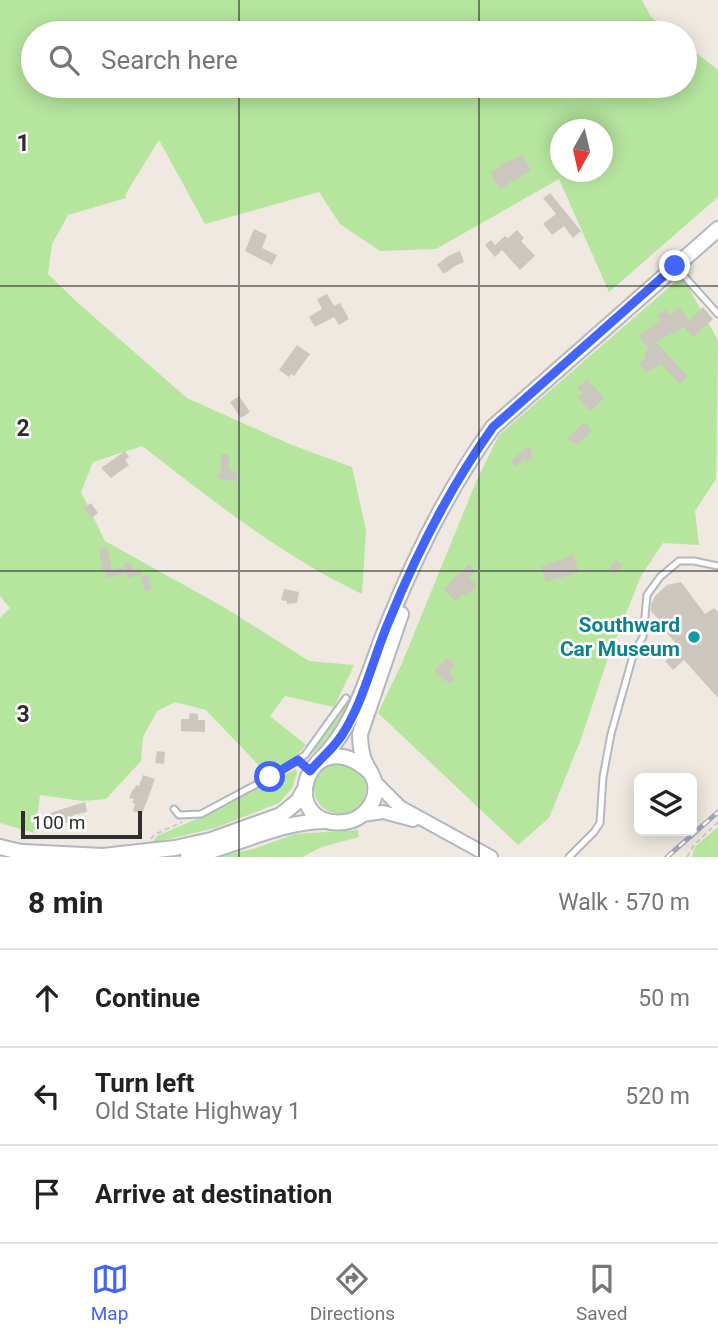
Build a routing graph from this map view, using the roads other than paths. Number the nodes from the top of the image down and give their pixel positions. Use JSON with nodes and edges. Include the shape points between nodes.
{"nodes":[{"id":1,"x":718,"y":229,"type":"edge"},
{"id":2,"x":675,"y":266,"type":"junction"},
{"id":3,"x":718,"y":314,"type":"edge"},
{"id":4,"x":421,"y":549,"type":"junction"},
{"id":5,"x":718,"y":566,"type":"edge"},
{"id":6,"x":345,"y":698,"type":"dead end"},
{"id":7,"x":298,"y":760,"type":"junction"},
{"id":8,"x":314,"y":767,"type":"junction"},
{"id":9,"x":373,"y":778,"type":"junction"},
{"id":10,"x":303,"y":792,"type":"junction"},
{"id":11,"x":174,"y":809,"type":"dead end"},
{"id":12,"x":363,"y":815,"type":"junction"},
{"id":13,"x":324,"y":821,"type":"junction"},
{"id":14,"x":453,"y":835,"type":"junction"},
{"id":15,"x":0,"y":847,"type":"edge"},
{"id":16,"x":29,"y":854,"type":"edge"},
{"id":17,"x":188,"y":857,"type":"edge"},
{"id":18,"x":491,"y":857,"type":"edge"},
{"id":19,"x":569,"y":857,"type":"edge"}],
"edges":[{"from":1,"to":2,"type":"main road"},
{"from":2,"to":3,"type":"lane"},
{"from":2,"to":4,"type":"main road","via":[[493,427],[443,503]]},
{"from":4,"to":8,"type":"main road","via":[[350,720]]},
{"from":4,"to":9,"type":"main road","via":[[360,733],[360,747]]},
{"from":5,"to":19,"type":"lane","via":[[679,561],[647,595],[643,637],[634,652],[611,734],[600,822]]},
{"from":6,"to":7,"type":"lane"},
{"from":7,"to":8,"type":"lane"},
{"from":7,"to":11,"type":"lane","via":[[201,814],[179,815]]},
{"from":8,"to":9,"type":"main road","via":[[337,756],[349,757]]},
{"from":8,"to":10,"type":"main road"},
{"from":9,"to":12,"type":"main road","via":[[374,795]]},
{"from":9,"to":14,"type":"street","via":[[400,807]]},
{"from":10,"to":13,"type":"main road","via":[[307,806]]},
{"from":10,"to":16,"type":"main road","via":[[289,810],[270,820],[211,840],[145,853]]},
{"from":12,"to":13,"type":"main road","via":[[344,823]]},
{"from":12,"to":14,"type":"street","via":[[396,814]]},
{"from":13,"to":17,"type":"main road","via":[[295,823]]},
{"from":14,"to":18,"type":"street"},
{"from":15,"to":16,"type":"main road"}]}
